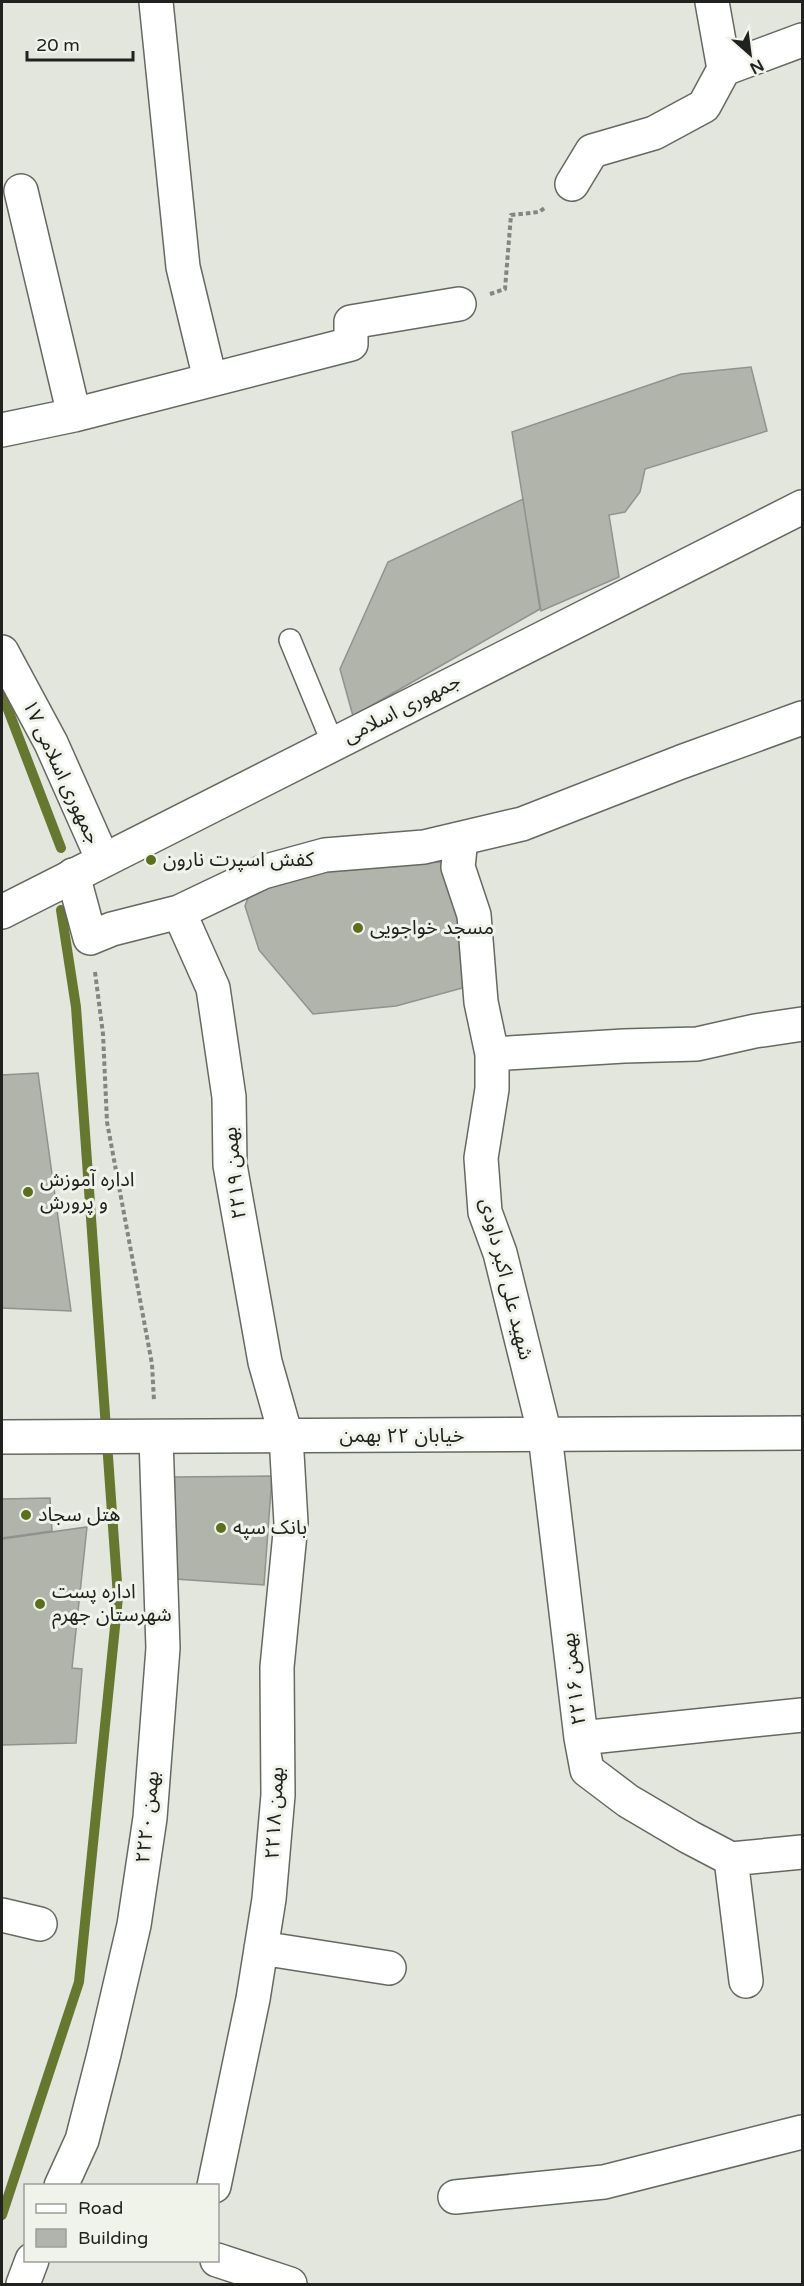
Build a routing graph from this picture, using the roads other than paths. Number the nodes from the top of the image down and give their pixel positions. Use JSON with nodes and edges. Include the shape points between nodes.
{"nodes":[{"id":1,"x":156,"y":2,"type":"edge"},
{"id":2,"x":712,"y":2,"type":"edge"},
{"id":3,"x":802,"y":40,"type":"edge"},
{"id":4,"x":724,"y":69,"type":"junction"},
{"id":5,"x":572,"y":184,"type":"road end"},
{"id":6,"x":21,"y":191,"type":"dead end"},
{"id":7,"x":459,"y":304,"type":"road end"},
{"id":8,"x":210,"y":379,"type":"junction"},
{"id":9,"x":74,"y":415,"type":"junction"},
{"id":10,"x":2,"y":430,"type":"edge"},
{"id":11,"x":802,"y":507,"type":"edge"},
{"id":12,"x":290,"y":640,"type":"dead end"},
{"id":13,"x":2,"y":652,"type":"edge"},
{"id":14,"x":802,"y":718,"type":"edge"},
{"id":15,"x":333,"y":744,"type":"junction"},
{"id":16,"x":461,"y":839,"type":"junction"},
{"id":17,"x":102,"y":860,"type":"junction"},
{"id":18,"x":73,"y":875,"type":"junction"},
{"id":19,"x":2,"y":912,"type":"edge"},
{"id":20,"x":179,"y":912,"type":"junction"},
{"id":21,"x":802,"y":1024,"type":"edge"},
{"id":22,"x":492,"y":1054,"type":"junction"},
{"id":23,"x":802,"y":1432,"type":"edge"},
{"id":24,"x":544,"y":1435,"type":"junction"},
{"id":25,"x":286,"y":1436,"type":"junction"},
{"id":26,"x":2,"y":1437,"type":"edge"},
{"id":27,"x":156,"y":1438,"type":"junction"},
{"id":28,"x":802,"y":1715,"type":"edge"},
{"id":29,"x":581,"y":1738,"type":"junction"},
{"id":30,"x":802,"y":1852,"type":"edge"},
{"id":31,"x":731,"y":1859,"type":"junction"},
{"id":32,"x":2,"y":1915,"type":"edge"},
{"id":33,"x":40,"y":1924,"type":"dead end"},
{"id":34,"x":261,"y":1948,"type":"junction"},
{"id":35,"x":389,"y":1968,"type":"dead end"},
{"id":36,"x":746,"y":1981,"type":"dead end"},
{"id":37,"x":802,"y":2132,"type":"edge"},
{"id":38,"x":62,"y":2184,"type":"edge"},
{"id":39,"x":214,"y":2184,"type":"edge"},
{"id":40,"x":455,"y":2197,"type":"dead end"},
{"id":41,"x":219,"y":2261,"type":"edge"},
{"id":42,"x":31,"y":2262,"type":"edge"},
{"id":43,"x":23,"y":2284,"type":"edge"},
{"id":44,"x":290,"y":2284,"type":"edge"}],
"edges":[{"from":1,"to":8,"type":"street","via":[[183,267]]},
{"from":2,"to":4,"type":"street"},
{"from":3,"to":4,"type":"street"},
{"from":4,"to":5,"type":"street","via":[[704,106],[654,133],[592,151]]},
{"from":6,"to":9,"type":"street"},
{"from":7,"to":8,"type":"street","via":[[351,322],[351,344]]},
{"from":8,"to":9,"type":"street"},
{"from":9,"to":10,"type":"street"},
{"from":11,"to":15,"type":"street","name":"جمهوری اسلامی"},
{"from":12,"to":15,"type":"lane"},
{"from":13,"to":17,"type":"street","name":"جمهوری اسلامی ۱۷","via":[[51,743]]},
{"from":14,"to":16,"type":"street","via":[[522,824]]},
{"from":15,"to":17,"type":"street","name":"جمهوری اسلامی"},
{"from":16,"to":20,"type":"street","via":[[424,847],[325,855],[263,872]]},
{"from":16,"to":22,"type":"street","name":"شهید علی اکبر داودی","via":[[458,867],[474,915],[481,1002]]},
{"from":17,"to":18,"type":"street","name":"جمهوری اسلامی"},
{"from":18,"to":19,"type":"street","name":"جمهوری اسلامی"},
{"from":18,"to":20,"type":"street","via":[[90,938]]},
{"from":20,"to":25,"type":"street","name":"۲۲بهمن ۱۹","via":[[213,988],[229,1097],[230,1166],[265,1362]]},
{"from":21,"to":22,"type":"street","via":[[697,1044]]},
{"from":22,"to":24,"type":"street","name":"شهید علی اکبر داودی","via":[[492,1089],[481,1158],[484,1212],[500,1253]]},
{"from":23,"to":24,"type":"street","name":"خیابان ۲۲ بهمن"},
{"from":24,"to":25,"type":"street","name":"خیابان ۲۲ بهمن"},
{"from":24,"to":29,"type":"street","name":"۲۲بهمن ۱۶"},
{"from":25,"to":27,"type":"street","name":"خیابان ۲۲ بهمن"},
{"from":25,"to":34,"type":"street","name":"۲۲بهمن ۱۸","via":[[291,1523],[277,1667],[278,1795]]},
{"from":26,"to":27,"type":"street","name":"خیابان ۲۲ بهمن"},
{"from":27,"to":38,"type":"street","name":"۲۲بهمن ۲۰","via":[[163,1648],[150,1818],[134,1925],[104,2054],[82,2140]]},
{"from":28,"to":29,"type":"street","name":"۲۲بهمن ۱۶"},
{"from":29,"to":31,"type":"street","via":[[587,1770],[628,1801]]},
{"from":30,"to":31,"type":"street"},
{"from":31,"to":36,"type":"street"},
{"from":32,"to":33,"type":"street"},
{"from":34,"to":35,"type":"street"},
{"from":34,"to":39,"type":"street","name":"۲۲بهمن ۱۸"},
{"from":37,"to":40,"type":"street","via":[[604,2182]]},
{"from":41,"to":44,"type":"street"},
{"from":42,"to":43,"type":"street"}]}
